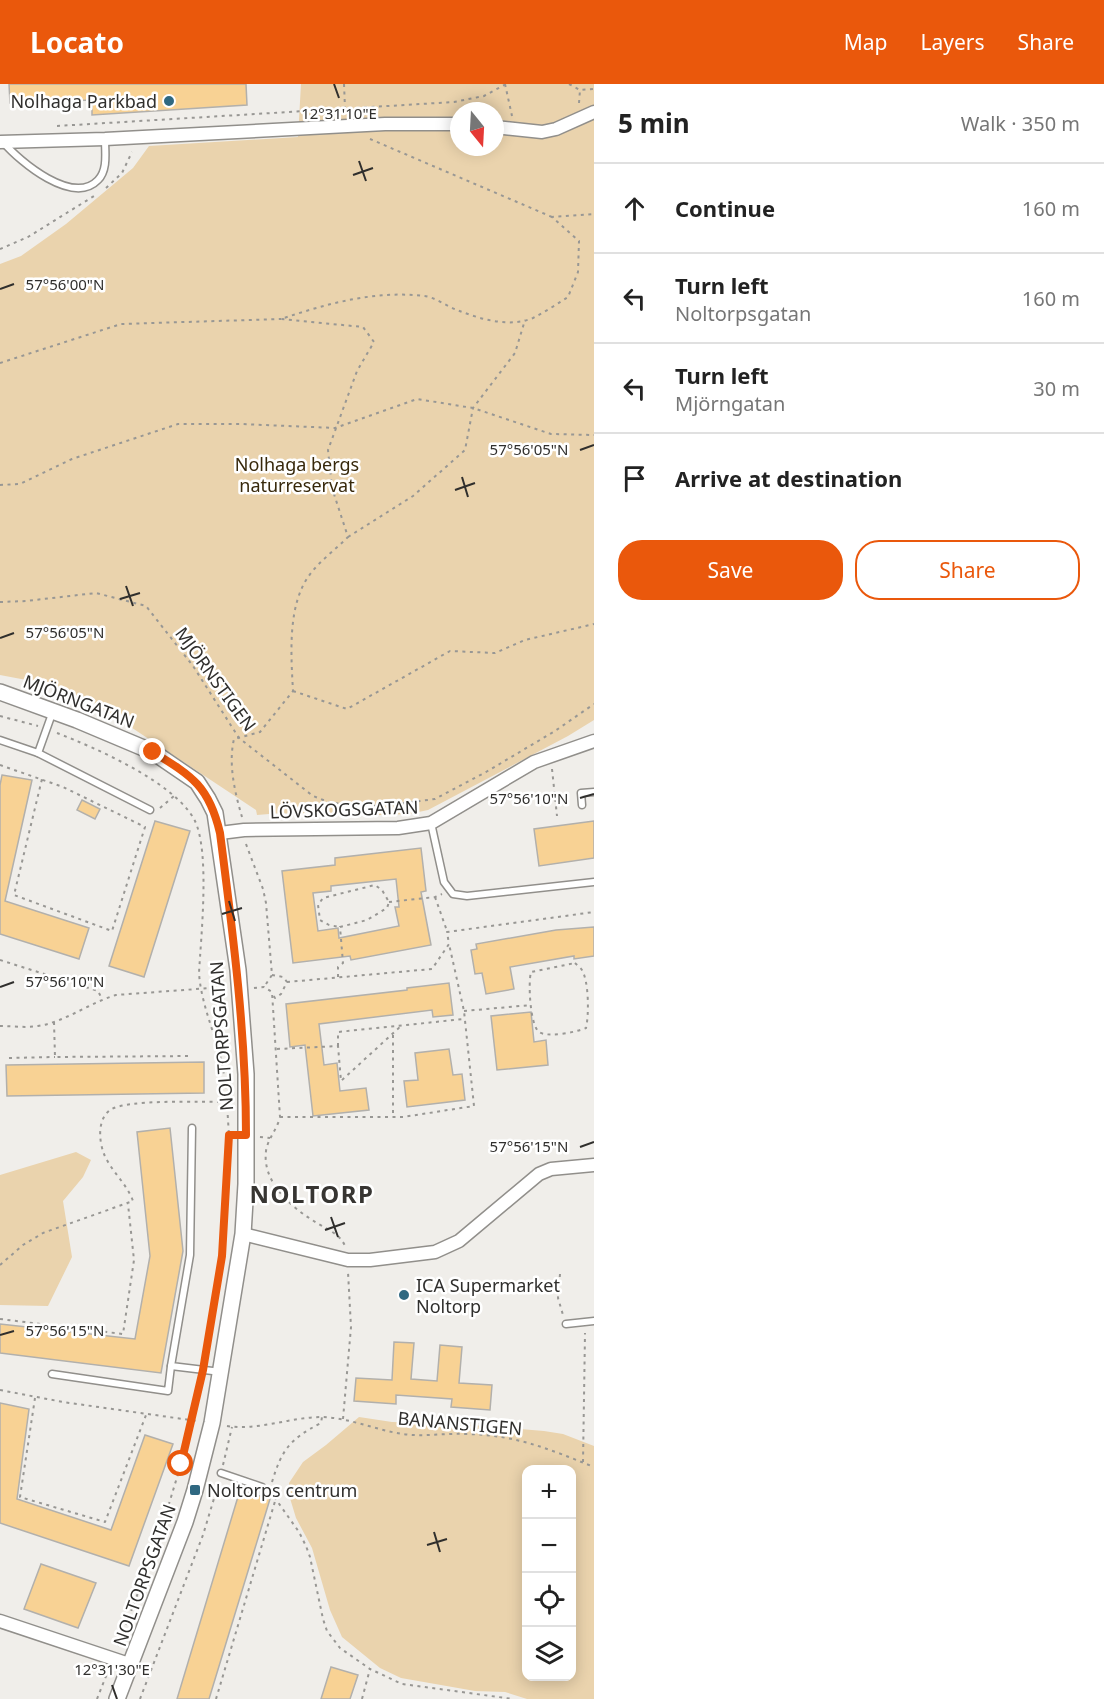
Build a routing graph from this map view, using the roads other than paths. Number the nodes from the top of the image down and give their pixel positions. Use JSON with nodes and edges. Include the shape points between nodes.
{"nodes":[{"id":1,"x":594,"y":112,"type":"edge"},
{"id":2,"x":450,"y":124,"type":"edge"},
{"id":3,"x":504,"y":128,"type":"edge"},
{"id":4,"x":105,"y":139,"type":"junction"},
{"id":5,"x":1,"y":142,"type":"edge"},
{"id":6,"x":0,"y":692,"type":"edge"},
{"id":7,"x":53,"y":711,"type":"junction"},
{"id":8,"x":0,"y":740,"type":"edge"},
{"id":9,"x":594,"y":741,"type":"edge"},
{"id":10,"x":39,"y":753,"type":"junction"},
{"id":11,"x":201,"y":788,"type":"joint"},
{"id":12,"x":594,"y":792,"type":"edge"},
{"id":13,"x":582,"y":806,"type":"dead end"},
{"id":14,"x":150,"y":810,"type":"dead end"},
{"id":15,"x":431,"y":823,"type":"junction"},
{"id":16,"x":220,"y":833,"type":"junction"},
{"id":17,"x":594,"y":882,"type":"edge"},
{"id":18,"x":192,"y":1128,"type":"dead end"},
{"id":19,"x":594,"y":1165,"type":"edge"},
{"id":20,"x":243,"y":1234,"type":"junction"},
{"id":21,"x":594,"y":1321,"type":"edge"},
{"id":22,"x":566,"y":1324,"type":"road end"},
{"id":23,"x":171,"y":1366,"type":"junction"},
{"id":24,"x":221,"y":1372,"type":"junction"},
{"id":25,"x":52,"y":1374,"type":"dead end"},
{"id":26,"x":221,"y":1473,"type":"road end"},
{"id":27,"x":262,"y":1487,"type":"dead end"},
{"id":28,"x":0,"y":1621,"type":"edge"},
{"id":29,"x":132,"y":1665,"type":"junction"},
{"id":30,"x":117,"y":1699,"type":"edge"}],
"edges":[{"from":1,"to":3,"type":"street","via":[[542,132]]},
{"from":2,"to":4,"type":"street"},
{"from":4,"to":5,"type":"street"},
{"from":4,"to":5,"type":"lane","via":[[103,171],[98,180],[80,189],[70,189],[44,176],[15,157]]},
{"from":6,"to":7,"type":"street","name":"MJÖRNGATAN"},
{"from":7,"to":10,"type":"lane"},
{"from":7,"to":11,"type":"street","name":"MJÖRNGATAN","via":[[153,752],[183,770]]},
{"from":8,"to":10,"type":"lane"},
{"from":9,"to":15,"type":"street","name":"LÖVSKOGSGATAN","via":[[534,762]]},
{"from":10,"to":14,"type":"lane"},
{"from":11,"to":16,"type":"street","name":"NOLTORPSGATAN","via":[[215,813]]},
{"from":12,"to":13,"type":"lane","via":[[581,793]]},
{"from":15,"to":16,"type":"street","name":"LÖVSKOGSGATAN","via":[[398,828]]},
{"from":15,"to":17,"type":"lane","via":[[444,882],[453,894],[467,896]]},
{"from":16,"to":20,"type":"street","name":"NOLTORPSGATAN","via":[[246,1074]]},
{"from":18,"to":23,"type":"lane","via":[[190,1255]]},
{"from":19,"to":20,"type":"street","via":[[539,1174],[459,1241],[435,1252],[348,1260]]},
{"from":20,"to":24,"type":"street","name":"NOLTORPSGATAN"},
{"from":21,"to":22,"type":"lane"},
{"from":23,"to":24,"type":"lane"},
{"from":23,"to":25,"type":"lane","via":[[168,1390]]},
{"from":24,"to":29,"type":"street","name":"NOLTORPSGATAN","via":[[195,1490]]},
{"from":26,"to":27,"type":"lane"},
{"from":28,"to":29,"type":"street"},
{"from":29,"to":30,"type":"street","name":"NOLTORPSGATAN"}]}
